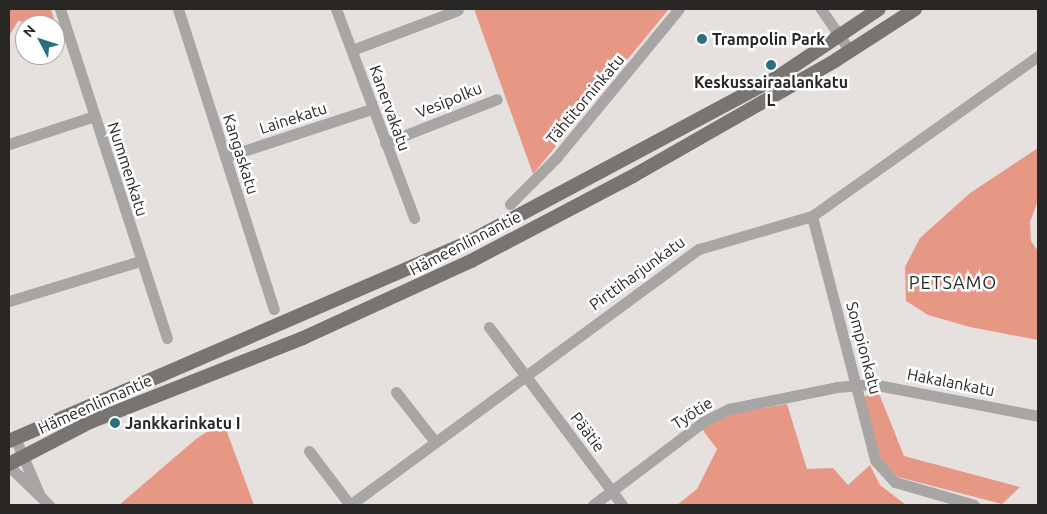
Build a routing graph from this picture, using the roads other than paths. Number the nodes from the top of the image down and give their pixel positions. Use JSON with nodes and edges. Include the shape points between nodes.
{"nodes":[{"id":1,"x":60,"y":9,"type":"edge"},
{"id":2,"x":178,"y":9,"type":"edge"},
{"id":3,"x":336,"y":9,"type":"edge"},
{"id":4,"x":680,"y":9,"type":"edge"},
{"id":5,"x":821,"y":9,"type":"edge"},
{"id":6,"x":879,"y":9,"type":"edge"},
{"id":7,"x":915,"y":9,"type":"edge"},
{"id":8,"x":458,"y":10,"type":"edge"},
{"id":9,"x":840,"y":36,"type":"junction"},
{"id":10,"x":352,"y":50,"type":"junction"},
{"id":11,"x":850,"y":51,"type":"junction"},
{"id":12,"x":1038,"y":56,"type":"edge"},
{"id":13,"x":497,"y":99,"type":"dead end"},
{"id":14,"x":372,"y":109,"type":"junction"},
{"id":15,"x":94,"y":116,"type":"junction"},
{"id":16,"x":385,"y":143,"type":"junction"},
{"id":17,"x":9,"y":144,"type":"edge"},
{"id":18,"x":225,"y":157,"type":"junction"},
{"id":19,"x":510,"y":204,"type":"dead end"},
{"id":20,"x":812,"y":216,"type":"junction"},
{"id":21,"x":414,"y":218,"type":"dead end"},
{"id":22,"x":140,"y":261,"type":"junction"},
{"id":23,"x":9,"y":301,"type":"edge"},
{"id":24,"x":274,"y":309,"type":"dead end"},
{"id":25,"x":489,"y":327,"type":"dead end"},
{"id":26,"x":167,"y":338,"type":"dead end"},
{"id":27,"x":528,"y":378,"type":"junction"},
{"id":28,"x":857,"y":385,"type":"junction"},
{"id":29,"x":396,"y":392,"type":"dead end"},
{"id":30,"x":1038,"y":416,"type":"edge"},
{"id":31,"x":12,"y":440,"type":"edge"},
{"id":32,"x":435,"y":442,"type":"junction"},
{"id":33,"x":309,"y":451,"type":"dead end"},
{"id":34,"x":23,"y":456,"type":"junction"},
{"id":35,"x":9,"y":465,"type":"edge"},
{"id":36,"x":612,"y":491,"type":"junction"},
{"id":37,"x":40,"y":496,"type":"junction"},
{"id":38,"x":49,"y":505,"type":"edge"},
{"id":39,"x":350,"y":505,"type":"edge"},
{"id":40,"x":593,"y":505,"type":"edge"},
{"id":41,"x":622,"y":505,"type":"edge"},
{"id":42,"x":974,"y":505,"type":"edge"}],
"edges":[{"from":1,"to":15,"type":"street","name":"Nummenkatu"},
{"from":2,"to":18,"type":"street","name":"Kangaskatu"},
{"from":3,"to":10,"type":"street","name":"Kanervakatu"},
{"from":4,"to":19,"type":"street","name":"Tähtitorninkatu","via":[[556,158]]},
{"from":5,"to":9,"type":"street"},
{"from":6,"to":9,"type":"main road","name":"Hämeenlinnantie"},
{"from":7,"to":11,"type":"main road","name":"Hämeenlinnantie"},
{"from":8,"to":10,"type":"street"},
{"from":9,"to":11,"type":"street"},
{"from":9,"to":31,"type":"main road","name":"Hämeenlinnantie","via":[[780,76],[463,245]]},
{"from":10,"to":14,"type":"street","name":"Kanervakatu"},
{"from":11,"to":34,"type":"main road","name":"Hämeenlinnantie","via":[[633,176],[471,261],[303,338],[90,422]]},
{"from":12,"to":20,"type":"street","name":"Pirttiharjunkatu"},
{"from":13,"to":16,"type":"street","name":"Vesipolku"},
{"from":14,"to":16,"type":"street","name":"Kanervakatu"},
{"from":14,"to":18,"type":"street","name":"Lainekatu"},
{"from":15,"to":17,"type":"street"},
{"from":15,"to":22,"type":"street","name":"Nummenkatu"},
{"from":16,"to":21,"type":"street","name":"Kanervakatu"},
{"from":18,"to":24,"type":"street","name":"Kangaskatu"},
{"from":20,"to":27,"type":"street","name":"Pirttiharjunkatu","via":[[698,249],[628,297]]},
{"from":20,"to":28,"type":"street","name":"Sompionkatu"},
{"from":22,"to":23,"type":"street"},
{"from":22,"to":26,"type":"street","name":"Nummenkatu"},
{"from":25,"to":27,"type":"street","name":"Päätie"},
{"from":27,"to":32,"type":"street","name":"Pirttiharjunkatu"},
{"from":27,"to":36,"type":"street","name":"Päätie"},
{"from":28,"to":30,"type":"street","name":"Hakalankatu"},
{"from":28,"to":36,"type":"street","name":"Työtie","via":[[729,409],[703,422]]},
{"from":28,"to":42,"type":"street","name":"Sompionkatu","via":[[875,460],[895,482]]},
{"from":29,"to":32,"type":"street"},
{"from":31,"to":34,"type":"street"},
{"from":32,"to":39,"type":"street","name":"Pirttiharjunkatu"},
{"from":33,"to":39,"type":"street"},
{"from":34,"to":35,"type":"main road","name":"Hämeenlinnantie"},
{"from":34,"to":37,"type":"street"},
{"from":35,"to":37,"type":"street"},
{"from":36,"to":40,"type":"street","name":"Työtie"},
{"from":36,"to":41,"type":"street","name":"Päätie"},
{"from":37,"to":38,"type":"street"}]}
